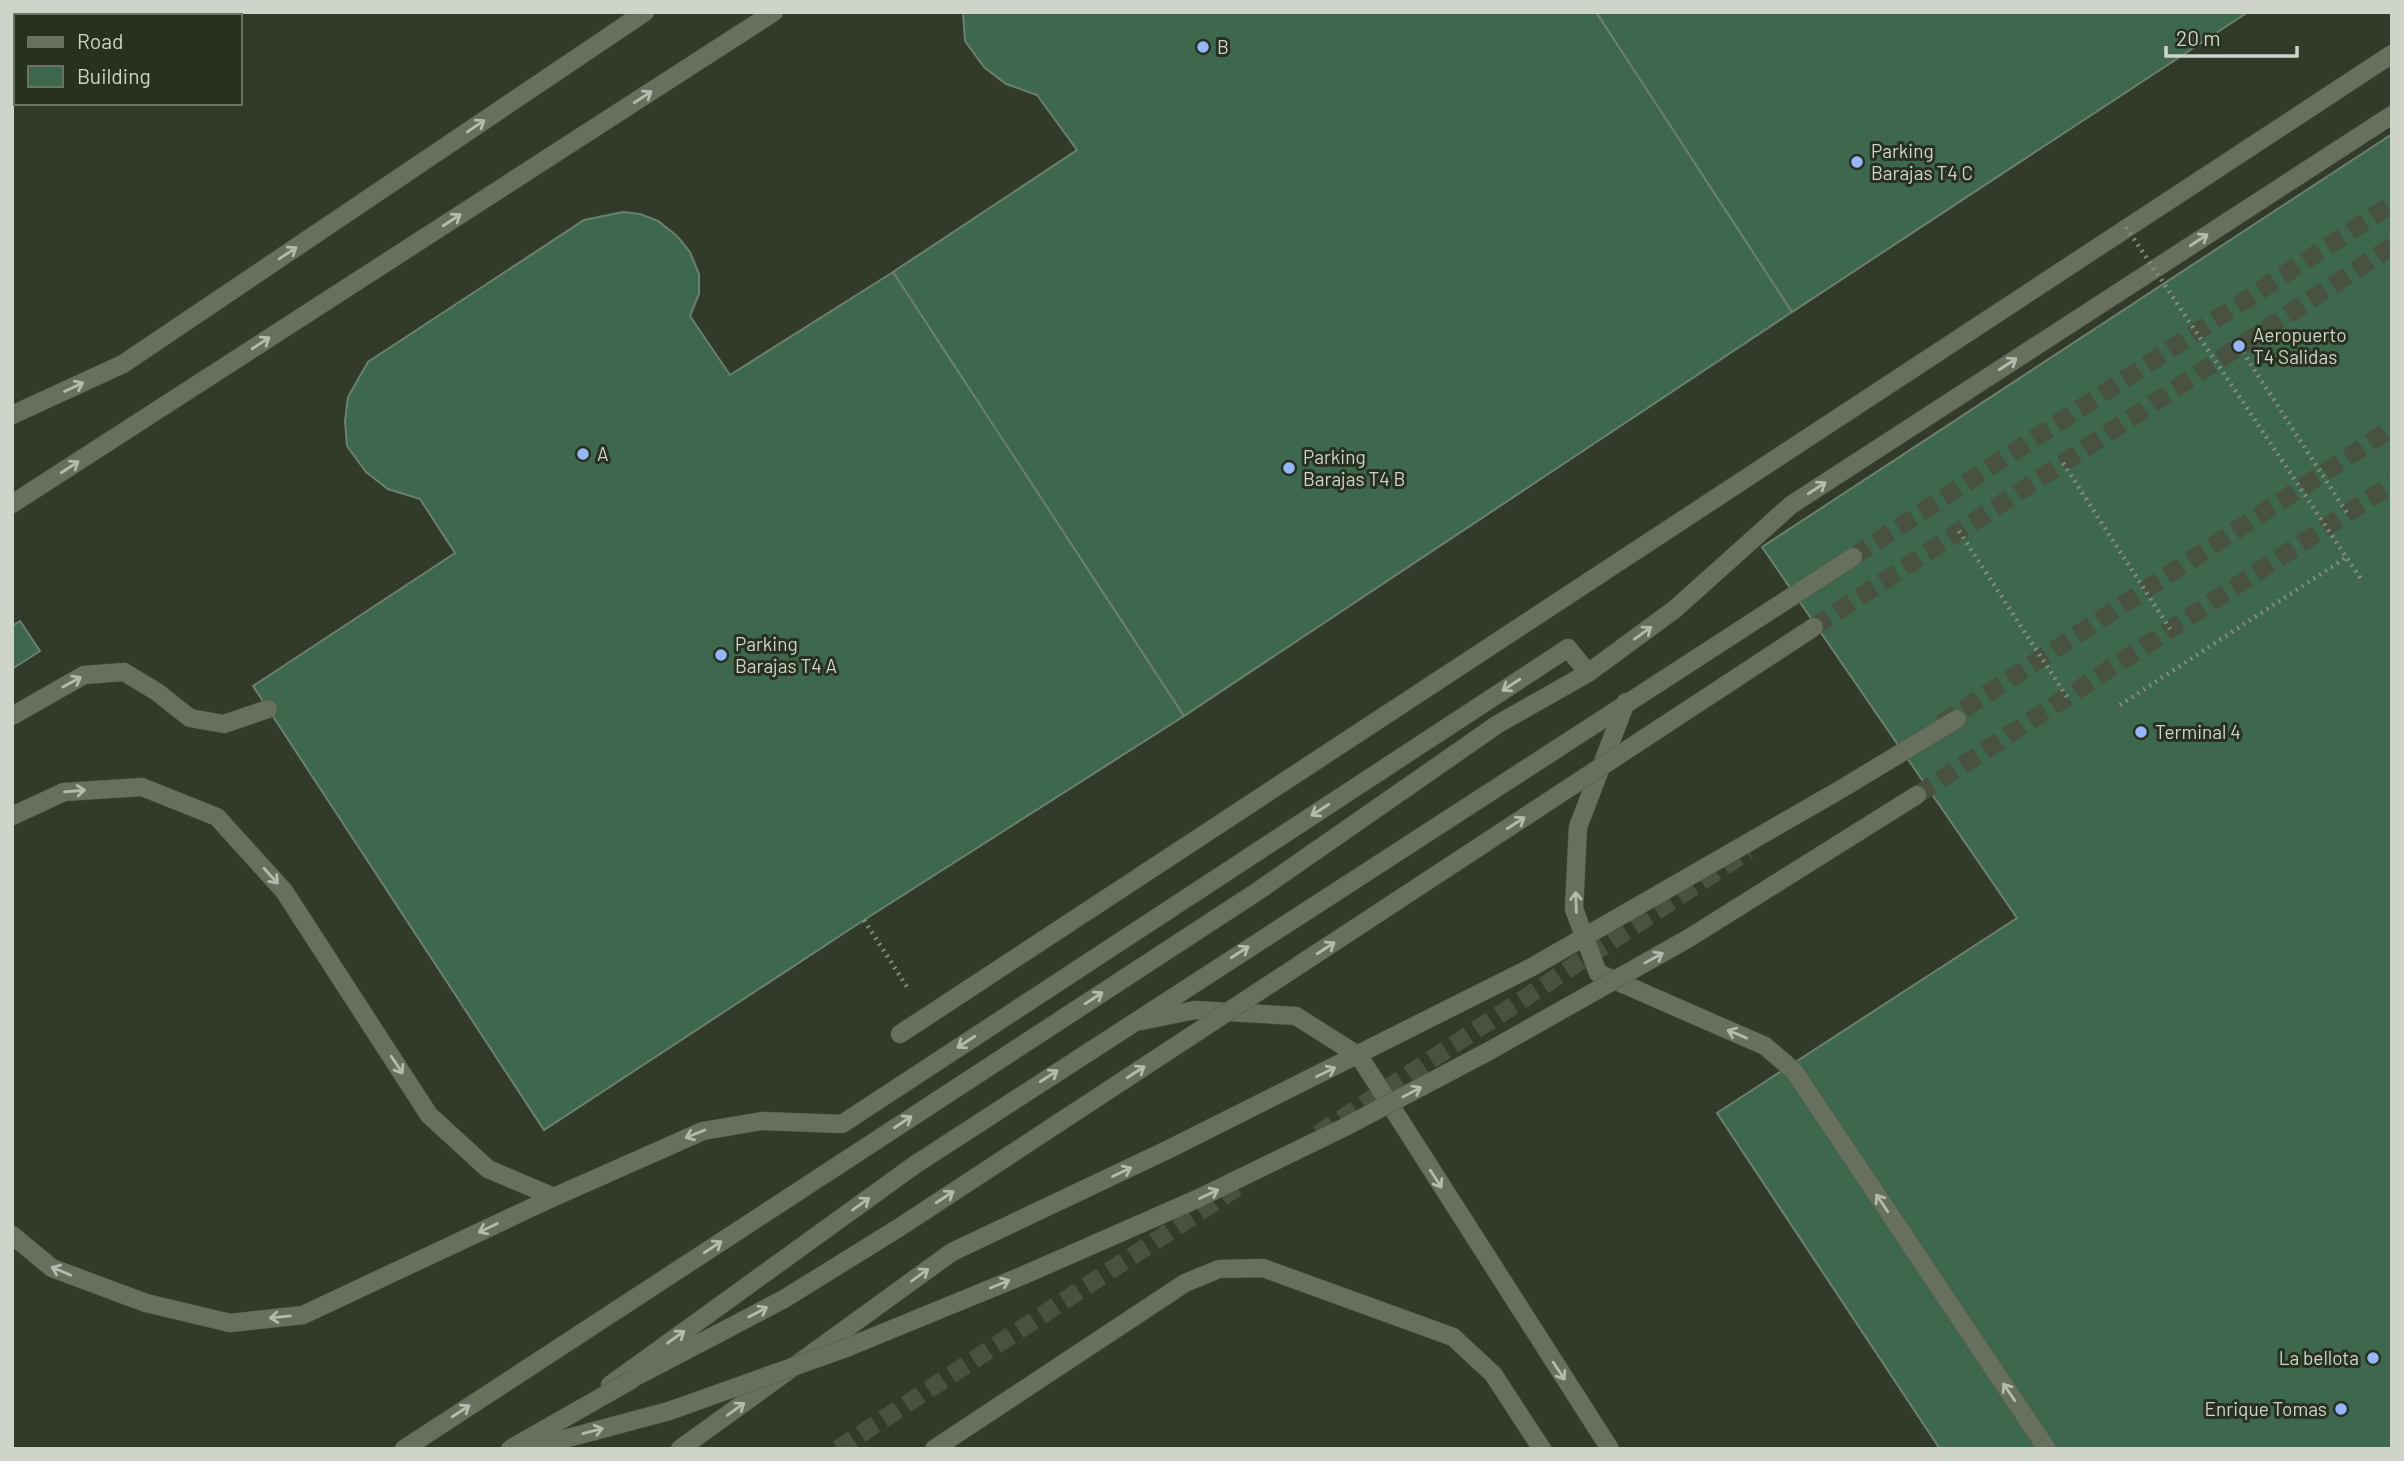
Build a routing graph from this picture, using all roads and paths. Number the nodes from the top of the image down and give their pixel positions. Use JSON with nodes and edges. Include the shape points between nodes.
{"nodes":[{"id":1,"x":645,"y":12,"type":"edge"},
{"id":2,"x":774,"y":12,"type":"edge"},
{"id":3,"x":2392,"y":54,"type":"edge"},
{"id":4,"x":2392,"y":115,"type":"edge"},
{"id":5,"x":2126,"y":227,"type":"junction"},
{"id":6,"x":2239,"y":346,"type":"dead end"},
{"id":7,"x":12,"y":415,"type":"edge"},
{"id":8,"x":2063,"y":463,"type":"dead end"},
{"id":9,"x":12,"y":504,"type":"edge"},
{"id":10,"x":2347,"y":513,"type":"dead end"},
{"id":11,"x":1959,"y":531,"type":"dead end"},
{"id":12,"x":1853,"y":557,"type":"tunnel mouth"},
{"id":13,"x":2347,"y":558,"type":"junction"},
{"id":14,"x":2361,"y":579,"type":"dead end"},
{"id":15,"x":1814,"y":627,"type":"tunnel mouth"},
{"id":16,"x":2171,"y":629,"type":"dead end"},
{"id":17,"x":1588,"y":673,"type":"junction"},
{"id":18,"x":2067,"y":697,"type":"dead end"},
{"id":19,"x":1626,"y":702,"type":"junction"},
{"id":20,"x":2120,"y":705,"type":"dead end"},
{"id":21,"x":268,"y":709,"type":"dead end"},
{"id":22,"x":12,"y":716,"type":"edge"},
{"id":23,"x":1957,"y":719,"type":"tunnel mouth"},
{"id":24,"x":1917,"y":795,"type":"tunnel mouth"},
{"id":25,"x":12,"y":816,"type":"edge"},
{"id":26,"x":864,"y":920,"type":"dead end"},
{"id":27,"x":1583,"y":937,"type":"junction"},
{"id":28,"x":928,"y":1017,"type":"junction"},
{"id":29,"x":1131,"y":1023,"type":"junction"},
{"id":30,"x":900,"y":1034,"type":"dead end"},
{"id":31,"x":1359,"y":1056,"type":"junction"},
{"id":32,"x":554,"y":1197,"type":"junction"},
{"id":33,"x":12,"y":1235,"type":"edge"},
{"id":34,"x":404,"y":1449,"type":"edge"},
{"id":35,"x":510,"y":1449,"type":"edge"},
{"id":36,"x":524,"y":1449,"type":"edge"},
{"id":37,"x":680,"y":1449,"type":"edge"},
{"id":38,"x":934,"y":1449,"type":"edge"},
{"id":39,"x":1542,"y":1449,"type":"edge"},
{"id":40,"x":1610,"y":1449,"type":"edge"},
{"id":41,"x":2047,"y":1449,"type":"edge"}],
"edges":[{"from":7,"to":1,"type":"street","one_way":true,"via":[[123,364]]},
{"from":9,"to":2,"type":"street","one_way":true},
{"from":3,"to":5,"type":"street"},
{"from":17,"to":4,"type":"street","one_way":true,"via":[[1675,608],[1791,505]]},
{"from":5,"to":13,"type":"path","bridge":true},
{"from":5,"to":28,"type":"street"},
{"from":6,"to":10,"type":"path","bridge":true},
{"from":8,"to":16,"type":"path","bridge":true},
{"from":11,"to":18,"type":"path","bridge":true},
{"from":12,"to":19,"type":"street"},
{"from":13,"to":14,"type":"path","bridge":true},
{"from":13,"to":20,"type":"path"},
{"from":35,"to":15,"type":"street","one_way":true,"bridge":true,"via":[[784,1299],[900,1227]]},
{"from":17,"to":32,"type":"street","one_way":true,"via":[[1568,648],[842,1124],[762,1121],[703,1131]]},
{"from":34,"to":17,"type":"street","one_way":true,"via":[[1258,891],[1498,723]]},
{"from":27,"to":19,"type":"street","one_way":true,"via":[[1574,909],[1578,827]]},
{"from":29,"to":19,"type":"street","one_way":true},
{"from":22,"to":21,"type":"street","one_way":true,"via":[[84,675],[124,672],[190,719],[224,724]]},
{"from":23,"to":27,"type":"street"},
{"from":36,"to":24,"type":"street","one_way":true,"bridge":true,"via":[[669,1411],[846,1348],[1197,1199],[1491,1050],[1689,938]]},
{"from":25,"to":32,"type":"street","one_way":true,"via":[[64,792],[142,787],[217,817],[284,891],[429,1115],[488,1169]]},
{"from":26,"to":28,"type":"path"},
{"from":27,"to":31,"type":"street"},
{"from":41,"to":27,"type":"street","one_way":true,"via":[[1794,1071],[1765,1046],[1598,973]]},
{"from":28,"to":30,"type":"street"},
{"from":29,"to":31,"type":"street","via":[[1195,1010],[1296,1016]]},
{"from":36,"to":29,"type":"street","one_way":true,"via":[[916,1164]]},
{"from":37,"to":31,"type":"street","one_way":true,"via":[[951,1252]]},
{"from":31,"to":40,"type":"street","one_way":true},
{"from":32,"to":33,"type":"street","one_way":true,"via":[[303,1315],[230,1323],[146,1303],[52,1268]]},
{"from":38,"to":39,"type":"street","via":[[1185,1283],[1219,1269],[1263,1268],[1453,1337],[1493,1374]]}]}
